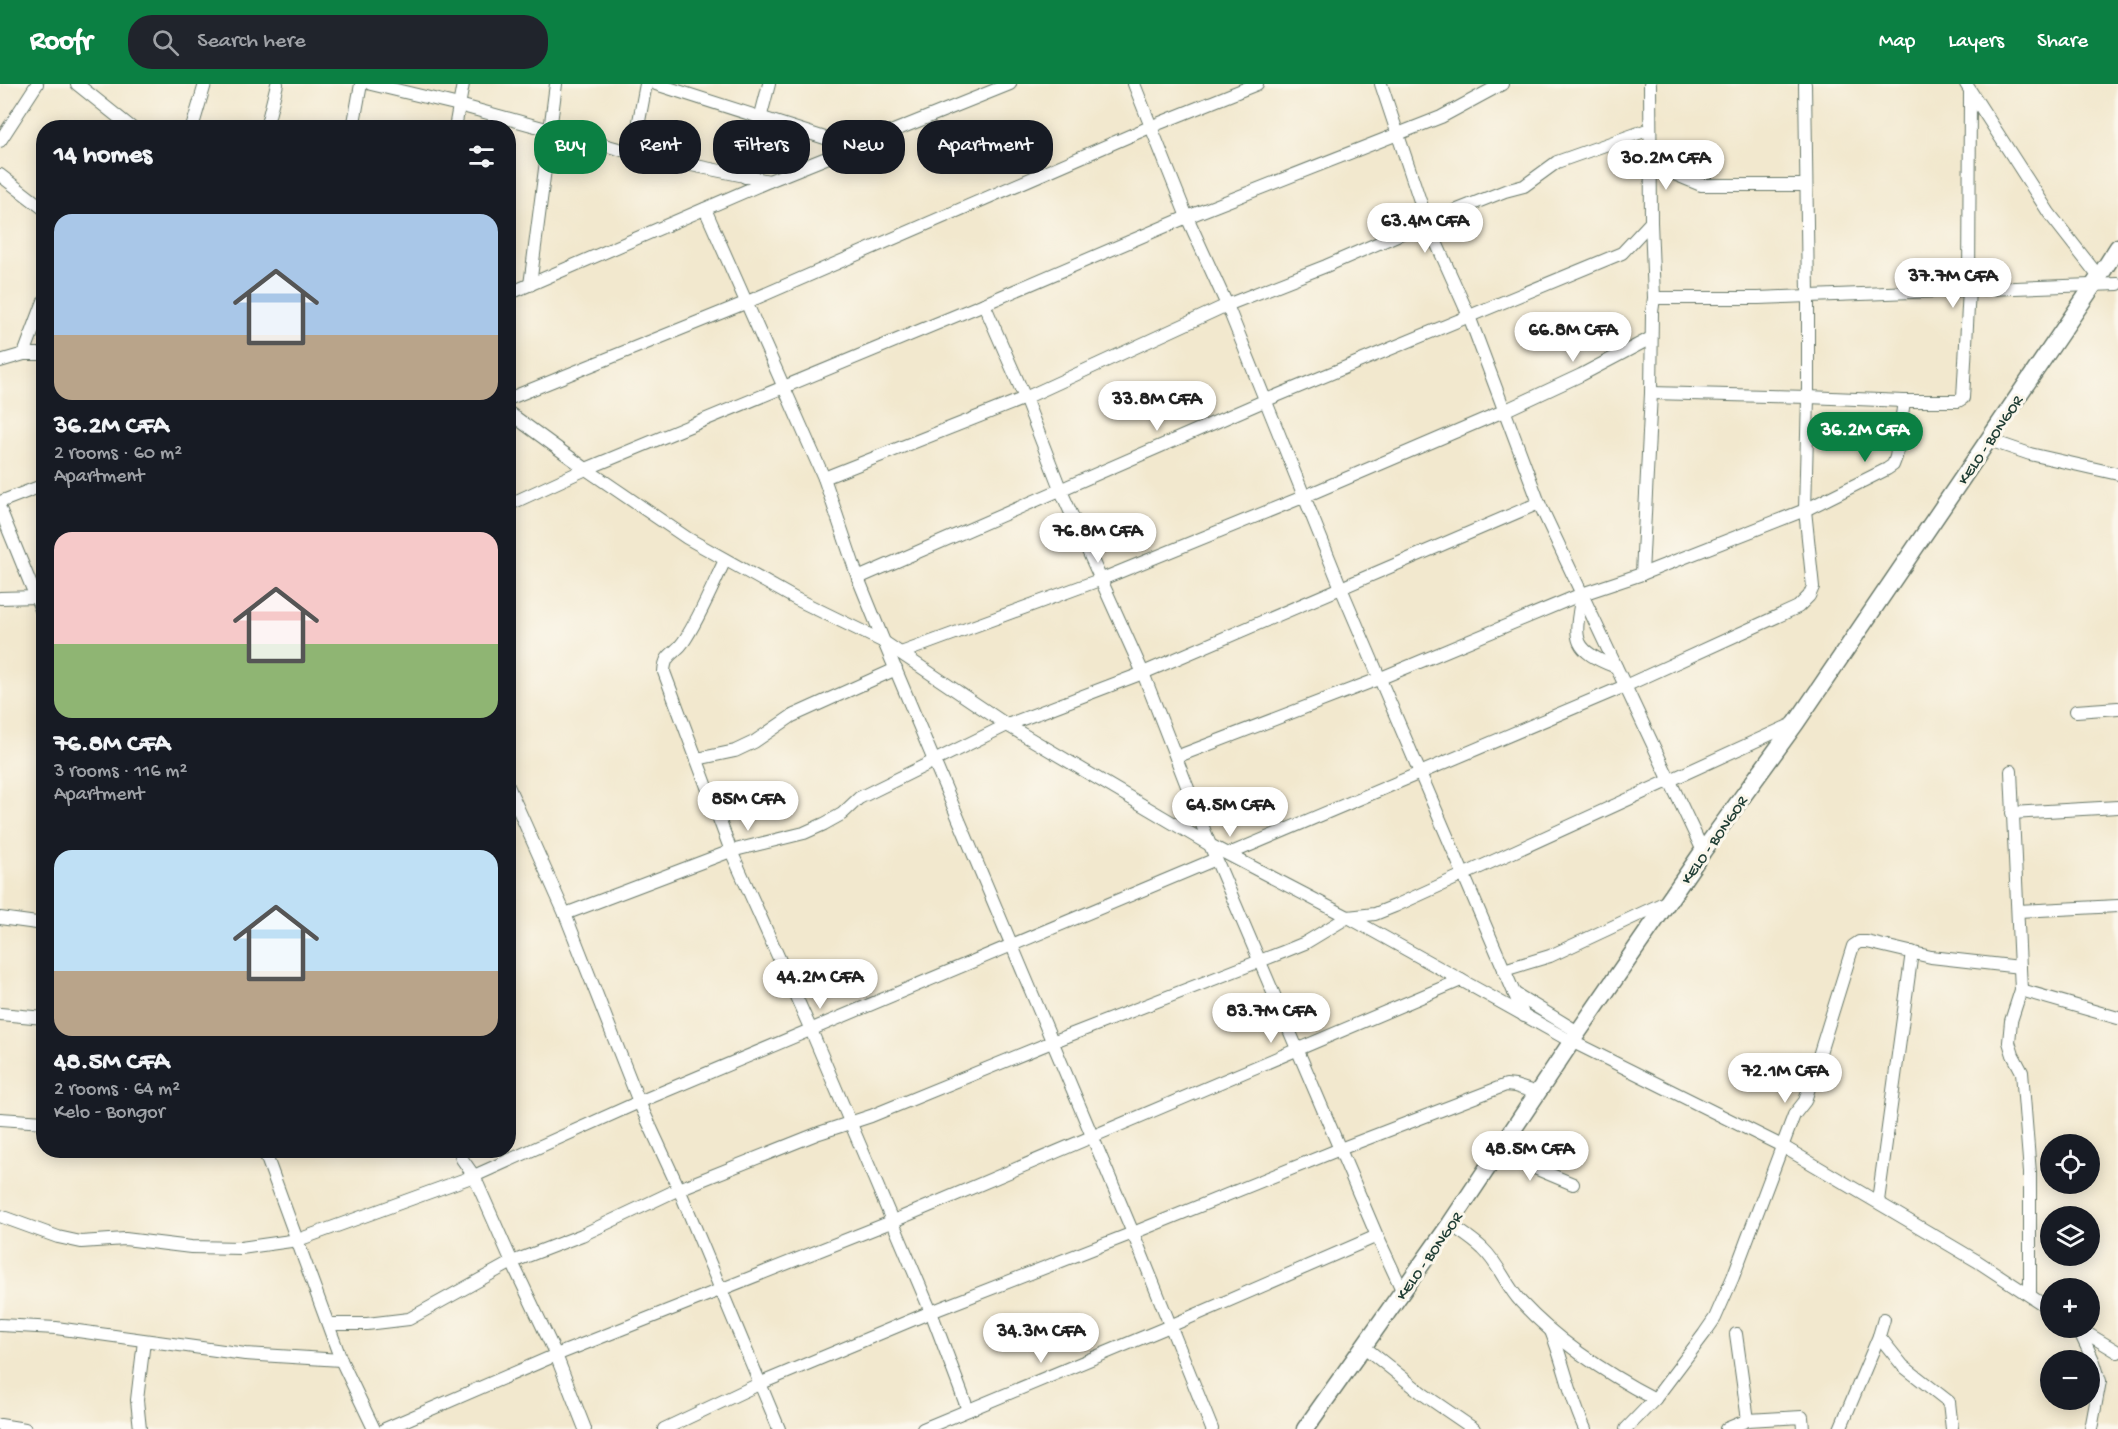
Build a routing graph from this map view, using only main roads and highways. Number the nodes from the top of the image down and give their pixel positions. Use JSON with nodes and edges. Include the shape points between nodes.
{"nodes":[{"id":1,"x":2118,"y":247,"type":"edge"},
{"id":2,"x":1305,"y":1429,"type":"edge"}],
"edges":[{"from":1,"to":2,"type":"highway","name":"KELO - BONGOR","via":[[1796,723]]}]}
